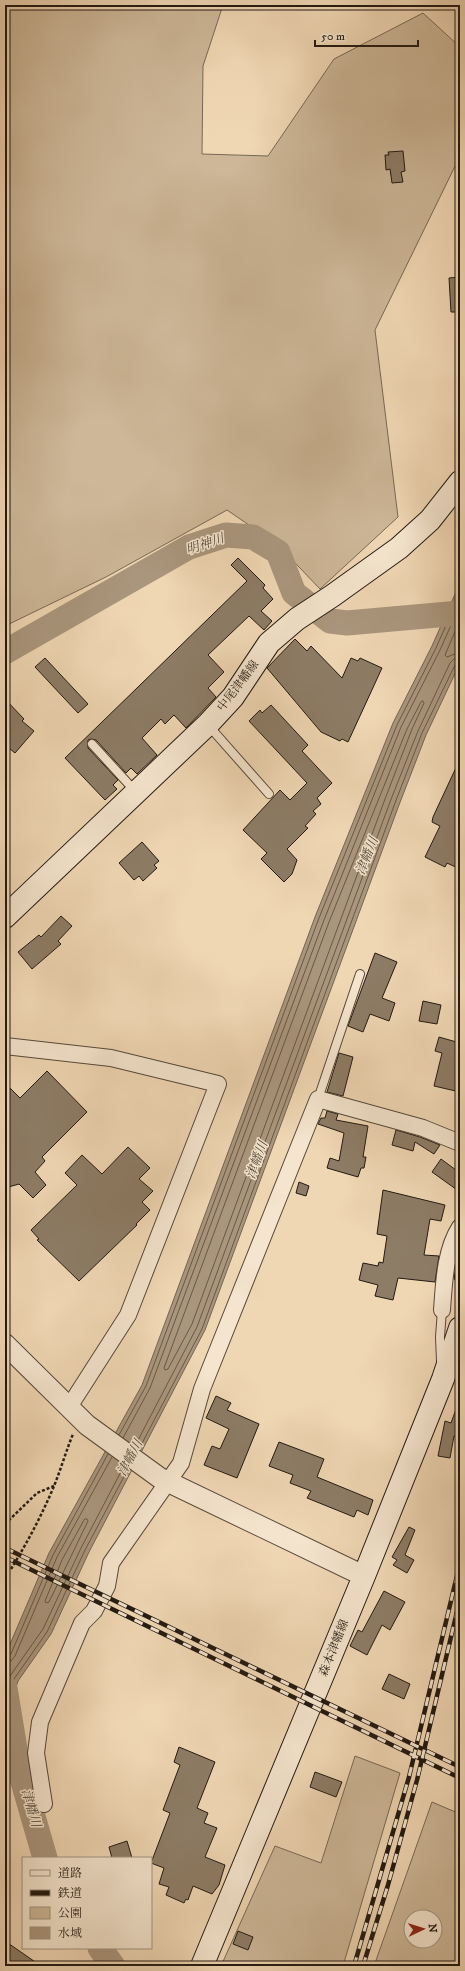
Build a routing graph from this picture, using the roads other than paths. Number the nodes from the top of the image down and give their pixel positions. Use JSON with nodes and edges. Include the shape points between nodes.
{"nodes":[{"id":1,"x":460,"y":482,"type":"edge"},
{"id":2,"x":208,"y":724,"type":"junction"},
{"id":3,"x":92,"y":744,"type":"dead end"},
{"id":4,"x":136,"y":791,"type":"junction"},
{"id":5,"x":269,"y":794,"type":"dead end"},
{"id":6,"x":5,"y":917,"type":"edge"},
{"id":7,"x":360,"y":974,"type":"dead end"},
{"id":8,"x":5,"y":1046,"type":"edge"},
{"id":9,"x":318,"y":1099,"type":"junction"},
{"id":10,"x":460,"y":1143,"type":"edge"},
{"id":11,"x":460,"y":1227,"type":"edge"},
{"id":12,"x":442,"y":1310,"type":"joint"},
{"id":13,"x":460,"y":1328,"type":"edge"},
{"id":14,"x":5,"y":1344,"type":"edge"},
{"id":15,"x":443,"y":1379,"type":"junction"},
{"id":16,"x":69,"y":1407,"type":"junction"},
{"id":17,"x":164,"y":1480,"type":"junction"},
{"id":18,"x":364,"y":1576,"type":"junction"},
{"id":19,"x":44,"y":1804,"type":"dead end"},
{"id":20,"x":202,"y":1966,"type":"edge"}],
"edges":[{"from":1,"to":2,"type":"main road","name":"中尾津幡線","via":[[430,520],[399,548],[297,619],[269,642],[233,696]]},
{"from":2,"to":4,"type":"main road","name":"中尾津幡線"},
{"from":2,"to":5,"type":"lane"},
{"from":3,"to":4,"type":"lane"},
{"from":4,"to":6,"type":"main road","name":"中尾津幡線"},
{"from":7,"to":9,"type":"lane"},
{"from":8,"to":16,"type":"street","via":[[111,1058],[218,1084],[128,1315]]},
{"from":9,"to":10,"type":"street","via":[[423,1128]]},
{"from":9,"to":17,"type":"street","via":[[202,1390],[181,1463]]},
{"from":11,"to":12,"type":"street","via":[[448,1260]]},
{"from":12,"to":15,"type":"lane","via":[[440,1337]]},
{"from":13,"to":15,"type":"main road","name":"森本津幡線"},
{"from":14,"to":16,"type":"street"},
{"from":15,"to":18,"type":"main road","name":"森本津幡線"},
{"from":16,"to":17,"type":"street","via":[[80,1428]]},
{"from":17,"to":18,"type":"street"},
{"from":17,"to":19,"type":"street","via":[[111,1563],[106,1586],[94,1611],[82,1623],[40,1722],[36,1753]]},
{"from":18,"to":20,"type":"main road","name":"森本津幡線"}]}
